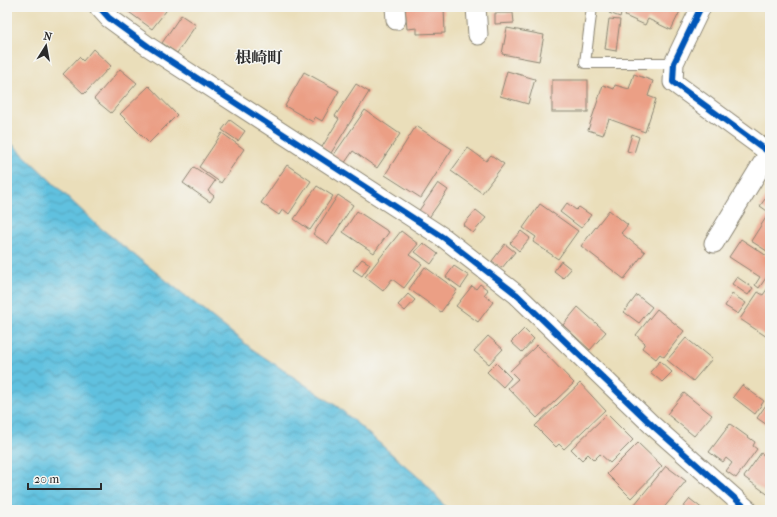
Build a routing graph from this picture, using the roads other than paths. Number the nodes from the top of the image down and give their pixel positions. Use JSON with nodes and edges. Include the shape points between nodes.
{"nodes":[{"id":1,"x":99,"y":7,"type":"edge"},
{"id":2,"x":476,"y":7,"type":"edge"},
{"id":3,"x":592,"y":7,"type":"edge"},
{"id":4,"x":701,"y":7,"type":"edge"},
{"id":5,"x":478,"y":35,"type":"dead end"},
{"id":6,"x":674,"y":63,"type":"junction"},
{"id":7,"x":770,"y":153,"type":"edge"},
{"id":8,"x":714,"y":243,"type":"dead end"},
{"id":9,"x":748,"y":510,"type":"edge"}],
"edges":[{"from":1,"to":9,"type":"street","via":[[109,18],[149,47],[444,238],[516,294],[652,425]]},
{"from":2,"to":5,"type":"street"},
{"from":3,"to":6,"type":"lane","via":[[585,63]]},
{"from":4,"to":6,"type":"street"},
{"from":6,"to":7,"type":"street","via":[[673,82]]},
{"from":7,"to":8,"type":"street"}]}
